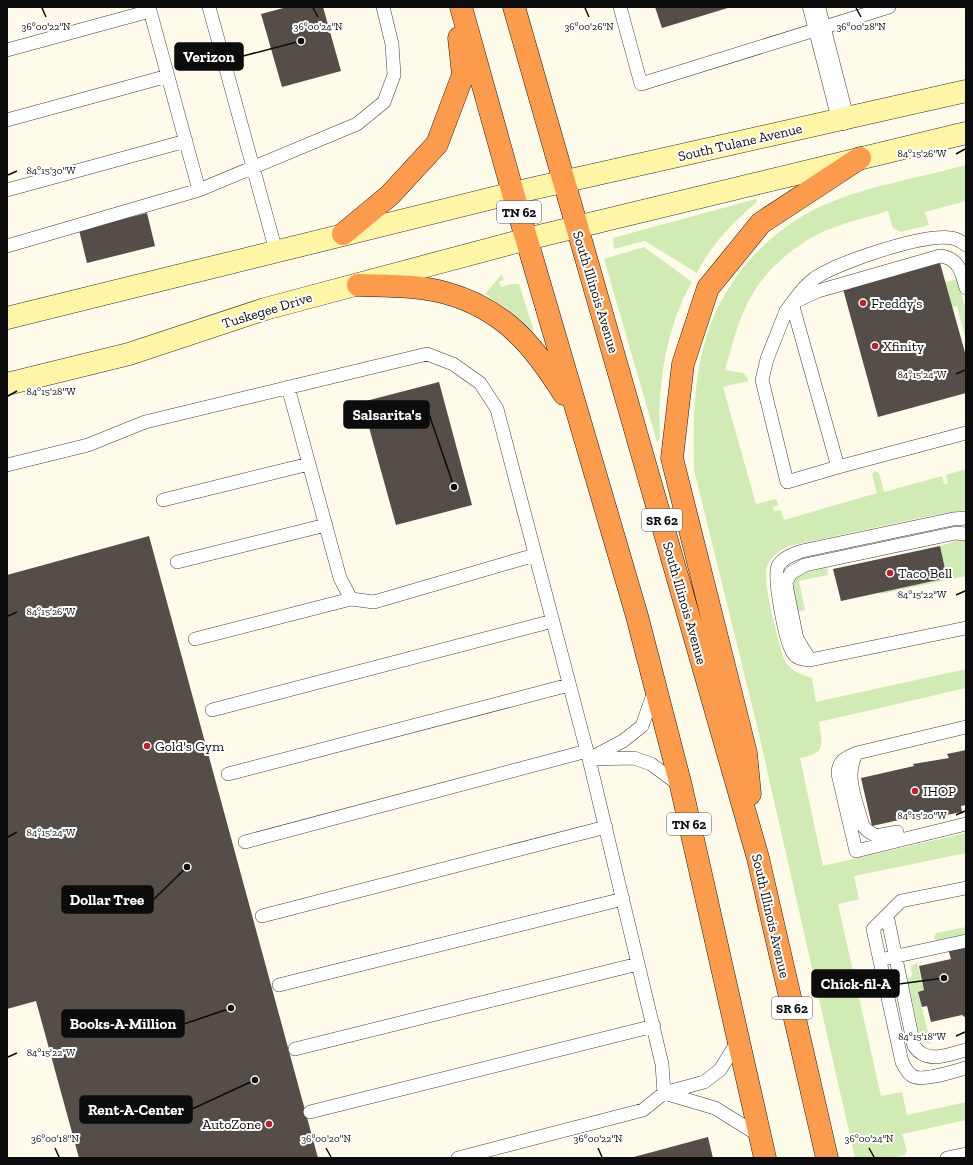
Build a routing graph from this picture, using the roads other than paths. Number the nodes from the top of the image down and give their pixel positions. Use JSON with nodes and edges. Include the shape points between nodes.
{"nodes":[{"id":1,"x":209,"y":7,"type":"edge"},
{"id":2,"x":383,"y":7,"type":"edge"},
{"id":3,"x":454,"y":7,"type":"edge"},
{"id":4,"x":461,"y":7,"type":"edge"},
{"id":5,"x":514,"y":7,"type":"edge"},
{"id":6,"x":620,"y":7,"type":"edge"},
{"id":7,"x":814,"y":7,"type":"edge"},
{"id":8,"x":889,"y":7,"type":"edge"},
{"id":9,"x":150,"y":9,"type":"edge"},
{"id":10,"x":820,"y":28,"type":"junction"},
{"id":11,"x":7,"y":50,"type":"edge"},
{"id":12,"x":168,"y":76,"type":"junction"},
{"id":13,"x":966,"y":91,"type":"edge"},
{"id":14,"x":843,"y":118,"type":"junction"},
{"id":15,"x":7,"y":120,"type":"edge"},
{"id":16,"x":966,"y":133,"type":"edge"},
{"id":17,"x":186,"y":141,"type":"junction"},
{"id":18,"x":860,"y":158,"type":"junction"},
{"id":19,"x":254,"y":167,"type":"junction"},
{"id":20,"x":563,"y":182,"type":"junction"},
{"id":21,"x":7,"y":190,"type":"edge"},
{"id":22,"x":199,"y":190,"type":"junction"},
{"id":23,"x":513,"y":194,"type":"junction"},
{"id":24,"x":577,"y":226,"type":"junction"},
{"id":25,"x":343,"y":234,"type":"junction"},
{"id":26,"x":527,"y":239,"type":"junction"},
{"id":27,"x":966,"y":245,"type":"edge"},
{"id":28,"x":7,"y":246,"type":"edge"},
{"id":29,"x":276,"y":251,"type":"junction"},
{"id":30,"x":358,"y":285,"type":"junction"},
{"id":31,"x":966,"y":288,"type":"edge"},
{"id":32,"x":792,"y":303,"type":"junction"},
{"id":33,"x":7,"y":318,"type":"edge"},
{"id":34,"x":7,"y":384,"type":"edge"},
{"id":35,"x":288,"y":387,"type":"junction"},
{"id":36,"x":578,"y":417,"type":"junction"},
{"id":37,"x":966,"y":433,"type":"edge"},
{"id":38,"x":309,"y":464,"type":"junction"},
{"id":39,"x":7,"y":465,"type":"edge"},
{"id":40,"x":838,"y":467,"type":"junction"},
{"id":41,"x":163,"y":500,"type":"dead end"},
{"id":42,"x":966,"y":518,"type":"edge"},
{"id":43,"x":326,"y":525,"type":"junction"},
{"id":44,"x":966,"y":534,"type":"edge"},
{"id":45,"x":535,"y":555,"type":"junction"},
{"id":46,"x":177,"y":562,"type":"dead end"},
{"id":47,"x":351,"y":599,"type":"junction"},
{"id":48,"x":553,"y":621,"type":"junction"},
{"id":49,"x":966,"y":628,"type":"edge"},
{"id":50,"x":195,"y":639,"type":"dead end"},
{"id":51,"x":810,"y":660,"type":"junction"},
{"id":52,"x":569,"y":685,"type":"junction"},
{"id":53,"x":656,"y":688,"type":"junction"},
{"id":54,"x":212,"y":710,"type":"dead end"},
{"id":55,"x":966,"y":727,"type":"edge"},
{"id":56,"x":857,"y":753,"type":"junction"},
{"id":57,"x":588,"y":755,"type":"junction"},
{"id":58,"x":228,"y":774,"type":"dead end"},
{"id":59,"x":681,"y":786,"type":"junction"},
{"id":60,"x":966,"y":816,"type":"edge"},
{"id":61,"x":966,"y":824,"type":"edge"},
{"id":62,"x":606,"y":827,"type":"junction"},
{"id":63,"x":244,"y":842,"type":"dead end"},
{"id":64,"x":758,"y":858,"type":"junction"},
{"id":65,"x":966,"y":888,"type":"edge"},
{"id":66,"x":623,"y":899,"type":"junction"},
{"id":67,"x":887,"y":915,"type":"junction"},
{"id":68,"x":262,"y":916,"type":"dead end"},
{"id":69,"x":966,"y":941,"type":"edge"},
{"id":70,"x":895,"y":956,"type":"junction"},
{"id":71,"x":879,"y":960,"type":"junction"},
{"id":72,"x":638,"y":964,"type":"junction"},
{"id":73,"x":279,"y":985,"type":"dead end"},
{"id":74,"x":654,"y":1026,"type":"junction"},
{"id":75,"x":739,"y":1039,"type":"junction"},
{"id":76,"x":295,"y":1049,"type":"dead end"},
{"id":77,"x":966,"y":1050,"type":"edge"},
{"id":78,"x":966,"y":1068,"type":"edge"},
{"id":79,"x":664,"y":1093,"type":"junction"},
{"id":80,"x":310,"y":1112,"type":"dead end"},
{"id":81,"x":760,"y":1136,"type":"junction"},
{"id":82,"x":966,"y":1154,"type":"edge"},
{"id":83,"x":458,"y":1158,"type":"edge"},
{"id":84,"x":765,"y":1158,"type":"edge"},
{"id":85,"x":827,"y":1158,"type":"edge"},
{"id":86,"x":947,"y":1158,"type":"edge"}],
"edges":[{"from":1,"to":19,"type":"lane"},
{"from":2,"to":19,"type":"lane","via":[[392,44],[394,75],[384,102],[357,124]]},
{"from":3,"to":25,"type":"highway","via":[[463,75],[437,144],[390,195]]},
{"from":4,"to":23,"type":"highway","number":"TN 62"},
{"from":5,"to":20,"type":"highway","name":"South Illinois Avenue"},
{"from":6,"to":10,"type":"lane","via":[[641,84]]},
{"from":7,"to":10,"type":"street"},
{"from":8,"to":10,"type":"lane"},
{"from":9,"to":11,"type":"lane"},
{"from":9,"to":12,"type":"lane"},
{"from":10,"to":14,"type":"street"},
{"from":12,"to":15,"type":"lane"},
{"from":12,"to":17,"type":"lane"},
{"from":13,"to":14,"type":"street","name":"South Tulane Avenue"},
{"from":14,"to":20,"type":"street","name":"South Tulane Avenue"},
{"from":16,"to":18,"type":"street"},
{"from":17,"to":21,"type":"lane"},
{"from":17,"to":22,"type":"lane"},
{"from":18,"to":24,"type":"street"},
{"from":18,"to":64,"type":"highway","via":[[761,223],[708,288],[683,364],[672,458],[746,753]]},
{"from":19,"to":22,"type":"lane"},
{"from":19,"to":29,"type":"lane"},
{"from":20,"to":23,"type":"street","name":"South Tulane Avenue"},
{"from":20,"to":24,"type":"highway","name":"South Illinois Avenue","number":"SR 62"},
{"from":22,"to":28,"type":"lane"},
{"from":23,"to":25,"type":"street"},
{"from":23,"to":26,"type":"highway","number":"TN 62"},
{"from":24,"to":26,"type":"street"},
{"from":24,"to":64,"type":"highway","name":"South Illinois Avenue","number":"SR 62"},
{"from":25,"to":29,"type":"street"},
{"from":26,"to":30,"type":"street","name":"Tuskegee Drive"},
{"from":26,"to":36,"type":"highway","number":"TN 62"},
{"from":27,"to":32,"type":"lane","via":[[952,238],[936,238],[879,252],[825,272],[805,286]]},
{"from":29,"to":33,"type":"street"},
{"from":30,"to":34,"type":"street","name":"Tuskegee Drive","via":[[266,309],[129,354]]},
{"from":30,"to":36,"type":"highway","via":[[416,288],[446,293],[474,304],[502,320],[526,341],[545,364]]},
{"from":31,"to":32,"type":"lane","via":[[956,262],[940,256],[818,291]]},
{"from":32,"to":40,"type":"lane"},
{"from":32,"to":40,"type":"lane","via":[[786,311],[767,359],[762,380],[787,482]]},
{"from":35,"to":38,"type":"lane"},
{"from":35,"to":39,"type":"lane","via":[[145,422],[88,445]]},
{"from":35,"to":45,"type":"lane","via":[[427,354],[454,364],[480,383],[497,409]]},
{"from":36,"to":53,"type":"highway","number":"TN 62"},
{"from":37,"to":40,"type":"lane"},
{"from":38,"to":41,"type":"lane"},
{"from":38,"to":43,"type":"lane"},
{"from":42,"to":51,"type":"lane","via":[[802,551],[784,559],[778,566],[776,576],[787,638],[792,652],[798,658]]},
{"from":43,"to":46,"type":"lane"},
{"from":43,"to":47,"type":"lane","via":[[340,578]]},
{"from":44,"to":51,"type":"lane","via":[[956,533],[805,566],[791,573],[786,582],[797,639]]},
{"from":45,"to":47,"type":"lane","via":[[374,602]]},
{"from":45,"to":48,"type":"lane"},
{"from":47,"to":50,"type":"lane"},
{"from":48,"to":52,"type":"lane"},
{"from":48,"to":54,"type":"lane"},
{"from":49,"to":51,"type":"lane"},
{"from":52,"to":57,"type":"lane"},
{"from":52,"to":58,"type":"lane"},
{"from":53,"to":57,"type":"lane","via":[[642,726],[623,741]]},
{"from":53,"to":59,"type":"highway","number":"TN 62"},
{"from":55,"to":56,"type":"lane"},
{"from":56,"to":60,"type":"lane","via":[[851,762],[850,774],[863,826],[876,836]]},
{"from":56,"to":61,"type":"lane","via":[[841,761],[838,767],[856,851]]},
{"from":57,"to":59,"type":"lane","via":[[634,758],[651,764]]},
{"from":57,"to":62,"type":"lane"},
{"from":57,"to":63,"type":"lane"},
{"from":59,"to":75,"type":"highway","number":"TN 62"},
{"from":62,"to":66,"type":"lane"},
{"from":62,"to":68,"type":"lane"},
{"from":64,"to":85,"type":"highway","name":"South Illinois Avenue","number":"SR 62"},
{"from":65,"to":67,"type":"lane","via":[[901,901]]},
{"from":66,"to":72,"type":"lane"},
{"from":66,"to":73,"type":"lane"},
{"from":67,"to":70,"type":"lane"},
{"from":67,"to":71,"type":"lane","via":[[872,929]]},
{"from":69,"to":70,"type":"lane"},
{"from":70,"to":71,"type":"lane"},
{"from":70,"to":77,"type":"lane","via":[[914,1046],[921,1055],[931,1058]]},
{"from":71,"to":78,"type":"lane","via":[[902,1062],[908,1072],[916,1078],[923,1078]]},
{"from":72,"to":74,"type":"lane"},
{"from":72,"to":76,"type":"lane"},
{"from":74,"to":79,"type":"lane","via":[[662,1064]]},
{"from":74,"to":80,"type":"lane"},
{"from":75,"to":79,"type":"lane","via":[[720,1070],[704,1082]]},
{"from":75,"to":81,"type":"highway","number":"TN 62"},
{"from":79,"to":81,"type":"lane","via":[[715,1108]]},
{"from":79,"to":83,"type":"lane","via":[[643,1110]]},
{"from":81,"to":84,"type":"highway","number":"TN 62"},
{"from":82,"to":86,"type":"lane"}]}
